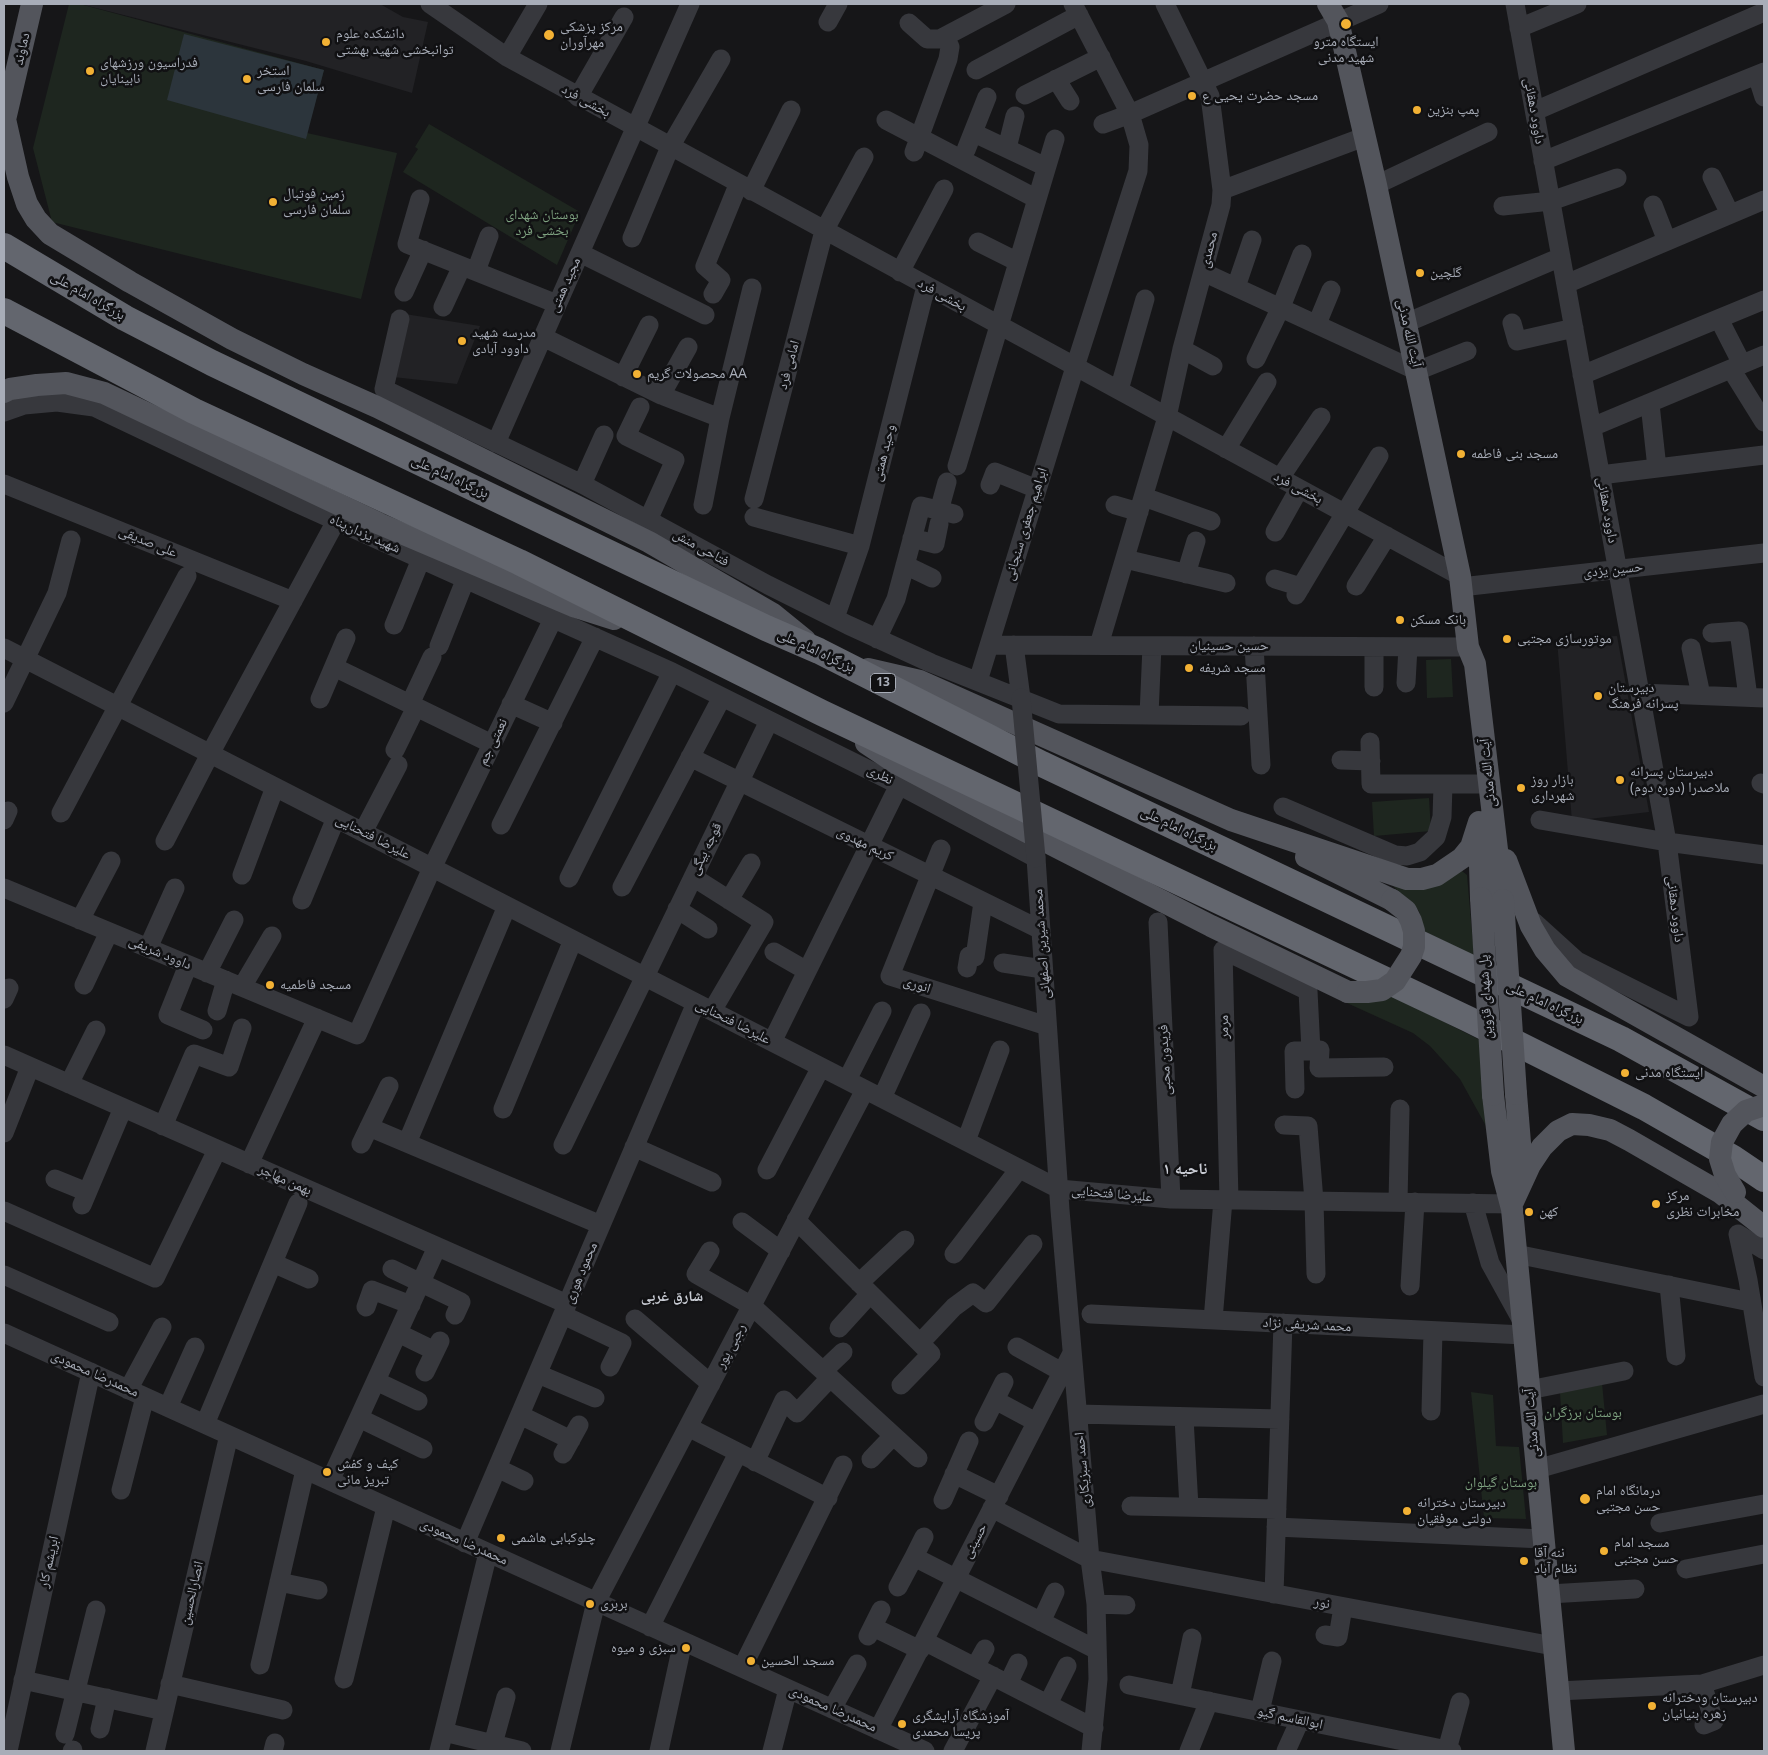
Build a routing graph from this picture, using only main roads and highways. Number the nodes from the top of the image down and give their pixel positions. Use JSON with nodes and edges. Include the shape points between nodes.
{"nodes":[{"id":1,"x":32,"y":4,"type":"edge"},
{"id":2,"x":1336,"y":9,"type":"edge"},
{"id":3,"x":4,"y":121,"type":"edge"},
{"id":4,"x":4,"y":246,"type":"edge"},
{"id":5,"x":4,"y":312,"type":"edge"},
{"id":6,"x":4,"y":392,"type":"edge"},
{"id":7,"x":666,"y":636,"type":"junction"},
{"id":8,"x":819,"y":651,"type":"junction"},
{"id":9,"x":843,"y":663,"type":"junction"},
{"id":10,"x":822,"y":713,"type":"junction"},
{"id":11,"x":1231,"y":820,"type":"junction"},
{"id":12,"x":1486,"y":821,"type":"junction"},
{"id":13,"x":1492,"y":899,"type":"junction"},
{"id":14,"x":1764,"y":1087,"type":"edge"},
{"id":15,"x":1493,"y":1095,"type":"joint"},
{"id":16,"x":1764,"y":1105,"type":"edge"},
{"id":17,"x":1764,"y":1118,"type":"edge"},
{"id":18,"x":1764,"y":1179,"type":"edge"},
{"id":19,"x":1512,"y":1204,"type":"junction"},
{"id":20,"x":1764,"y":1214,"type":"edge"},
{"id":21,"x":1764,"y":1227,"type":"edge"},
{"id":22,"x":1564,"y":1751,"type":"edge"}],
"edges":[{"from":1,"to":3,"type":"main road","name":"دماوند"},
{"from":2,"to":12,"type":"main road","name":"آیت الله مدنی","via":[[1460,581],[1468,647],[1462,663]]},
{"from":3,"to":8,"type":"main road","via":[[27,204],[50,234],[232,339],[649,542],[773,614]]},
{"from":4,"to":8,"type":"highway","name":"بزرگراه امام علی","number":"13","via":[[124,318],[212,363]]},
{"from":5,"to":7,"type":"highway","via":[[202,414],[519,562]]},
{"from":6,"to":7,"type":"main road","via":[[37,384],[66,383],[104,393],[380,524],[573,606]]},
{"from":7,"to":10,"type":"highway"},
{"from":8,"to":9,"type":"highway","name":"بزرگراه امام علی","number":"13"},
{"from":9,"to":11,"type":"main road","via":[[920,681]]},
{"from":9,"to":17,"type":"highway","name":"بزرگراه امام علی","number":"13","via":[[1042,764],[1621,1039]]},
{"from":10,"to":11,"type":"main road","bridge":true,"via":[[896,764],[1211,926],[1348,992],[1382,990],[1394,981],[1414,947],[1414,931],[1406,911],[1392,900]]},
{"from":10,"to":18,"type":"highway","via":[[1012,801],[1644,1107]]},
{"from":11,"to":12,"type":"main road","via":[[1407,879],[1422,880],[1448,869],[1462,858]]},
{"from":12,"to":13,"type":"main road","name":"آیت الله مدنی"},
{"from":12,"to":14,"type":"main road","via":[[1545,950],[1567,976]]},
{"from":13,"to":15,"type":"main road","name":"پل شهدای قزوین","bridge":true},
{"from":13,"to":19,"type":"main road","name":"پل شهدای قزوین","bridge":true,"via":[[1516,1094],[1519,1161]]},
{"from":15,"to":19,"type":"main road","name":"آیت الله مدنی","via":[[1502,1171]]},
{"from":16,"to":20,"type":"main road","bridge":true,"via":[[1746,1111],[1732,1124],[1722,1142],[1720,1159],[1735,1192]]},
{"from":19,"to":21,"type":"main road","via":[[1542,1147],[1558,1131],[1572,1124],[1589,1124],[1610,1130],[1721,1193]]},
{"from":19,"to":22,"type":"main road","name":"آیت الله مدنی"}]}
